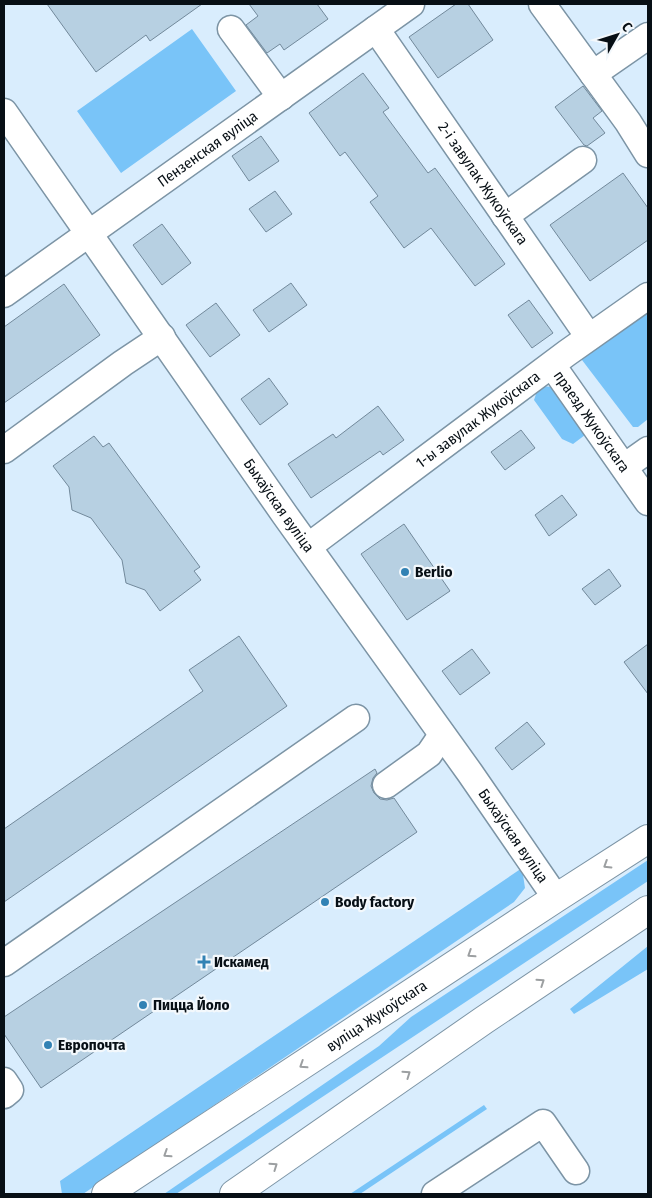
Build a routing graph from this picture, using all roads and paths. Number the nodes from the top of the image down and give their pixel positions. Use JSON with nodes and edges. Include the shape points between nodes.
{"nodes":[{"id":1,"x":411,"y":4,"type":"edge"},
{"id":2,"x":542,"y":4,"type":"edge"},
{"id":3,"x":231,"y":29,"type":"dead end"},
{"id":4,"x":376,"y":29,"type":"junction"},
{"id":5,"x":648,"y":36,"type":"edge"},
{"id":6,"x":593,"y":74,"type":"junction"},
{"id":7,"x":281,"y":97,"type":"junction"},
{"id":8,"x":4,"y":112,"type":"edge"},
{"id":9,"x":648,"y":154,"type":"edge"},
{"id":10,"x":582,"y":160,"type":"dead end"},
{"id":11,"x":505,"y":216,"type":"junction"},
{"id":12,"x":90,"y":234,"type":"junction"},
{"id":13,"x":4,"y":294,"type":"edge"},
{"id":14,"x":648,"y":296,"type":"edge"},
{"id":15,"x":162,"y":337,"type":"junction"},
{"id":16,"x":589,"y":337,"type":"junction"},
{"id":17,"x":552,"y":365,"type":"junction"},
{"id":18,"x":4,"y":450,"type":"edge"},
{"id":19,"x":648,"y":450,"type":"edge"},
{"id":20,"x":624,"y":467,"type":"junction"},
{"id":21,"x":648,"y":502,"type":"edge"},
{"id":22,"x":308,"y":546,"type":"junction"},
{"id":23,"x":356,"y":718,"type":"dead end"},
{"id":24,"x":442,"y":735,"type":"junction"},
{"id":25,"x":386,"y":785,"type":"dead end"},
{"id":26,"x":648,"y":839,"type":"edge"},
{"id":27,"x":556,"y":898,"type":"junction"},
{"id":28,"x":648,"y":910,"type":"edge"},
{"id":29,"x":4,"y":963,"type":"edge"},
{"id":30,"x":4,"y":1081,"type":"edge"},
{"id":31,"x":4,"y":1095,"type":"edge"},
{"id":32,"x":576,"y":1171,"type":"dead end"},
{"id":33,"x":106,"y":1194,"type":"edge"},
{"id":34,"x":234,"y":1194,"type":"edge"},
{"id":35,"x":435,"y":1194,"type":"edge"}],
"edges":[{"from":1,"to":4,"type":"street","name":"Пензенская вуліца"},
{"from":2,"to":6,"type":"street"},
{"from":3,"to":7,"type":"street"},
{"from":4,"to":7,"type":"street","name":"Пензенская вуліца"},
{"from":4,"to":11,"type":"street","name":"2-і завулак Жукоўскага"},
{"from":5,"to":6,"type":"street"},
{"from":6,"to":9,"type":"street"},
{"from":7,"to":12,"type":"street","name":"Пензенская вуліца"},
{"from":8,"to":12,"type":"street","name":"Быхаўская вуліца"},
{"from":10,"to":11,"type":"street"},
{"from":11,"to":16,"type":"street","name":"2-і завулак Жукоўскага"},
{"from":12,"to":13,"type":"street","name":"Пензенская вуліца"},
{"from":12,"to":15,"type":"street","name":"Быхаўская вуліца"},
{"from":14,"to":16,"type":"street","name":"1-ы завулак Жукоўскага"},
{"from":15,"to":18,"type":"street"},
{"from":15,"to":22,"type":"street","name":"Быхаўская вуліца"},
{"from":16,"to":17,"type":"street","name":"1-ы завулак Жукоўскага"},
{"from":17,"to":20,"type":"street","name":"праезд Жукоўскага"},
{"from":17,"to":22,"type":"street","name":"1-ы завулак Жукоўскага"},
{"from":19,"to":20,"type":"street"},
{"from":20,"to":21,"type":"street","name":"праезд Жукоўскага"},
{"from":22,"to":24,"type":"street","name":"Быхаўская вуліца"},
{"from":23,"to":29,"type":"street"},
{"from":24,"to":25,"type":"street","via":[[429,754]]},
{"from":24,"to":27,"type":"street","name":"Быхаўская вуліца"},
{"from":26,"to":27,"type":"main road","name":"вуліца Жукоўскага","one_way":true},
{"from":27,"to":33,"type":"main road","name":"вуліца Жукоўскага","one_way":true},
{"from":34,"to":28,"type":"main road","one_way":true},
{"from":30,"to":31,"type":"street","via":[[10,1090]]},
{"from":32,"to":35,"type":"street","via":[[543,1123]]}]}
